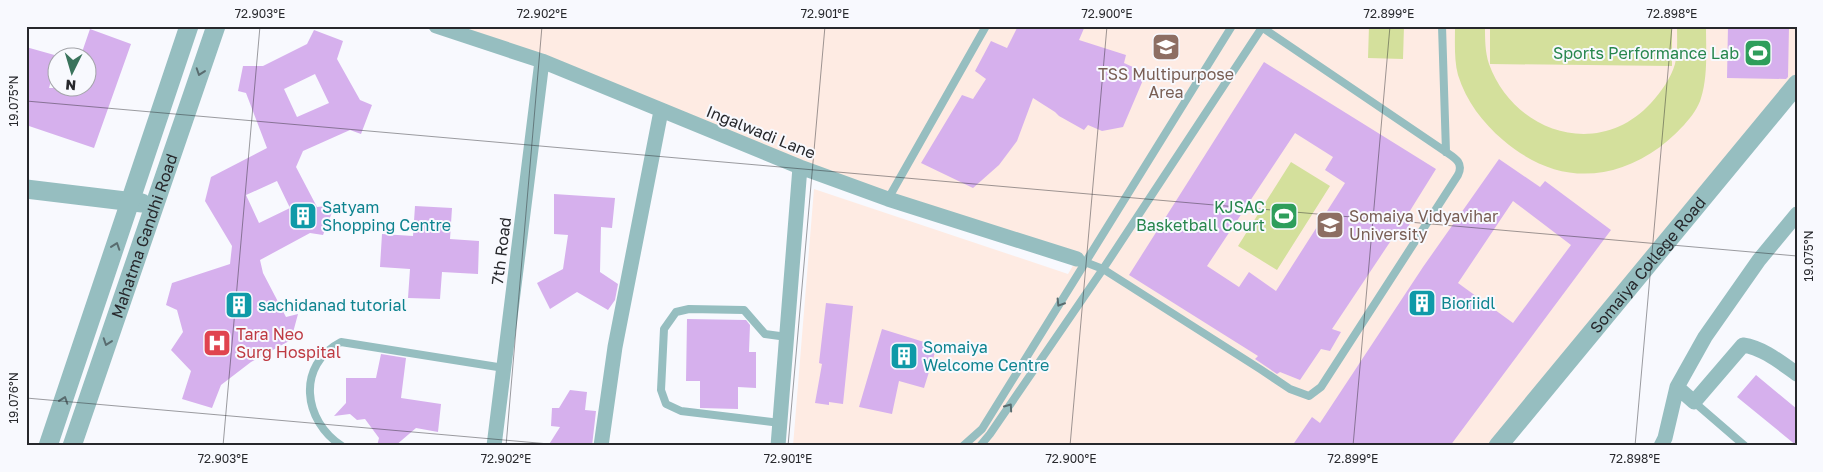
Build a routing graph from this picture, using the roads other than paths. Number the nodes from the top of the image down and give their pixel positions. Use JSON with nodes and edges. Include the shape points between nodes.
{"nodes":[{"id":1,"x":189,"y":26,"type":"edge"},
{"id":2,"x":216,"y":26,"type":"edge"},
{"id":3,"x":436,"y":26,"type":"edge"},
{"id":4,"x":986,"y":26,"type":"edge"},
{"id":5,"x":1232,"y":26,"type":"edge"},
{"id":6,"x":1442,"y":26,"type":"edge"},
{"id":7,"x":1263,"y":27,"type":"edge"},
{"id":8,"x":542,"y":61,"type":"junction"},
{"id":9,"x":1797,"y":84,"type":"edge"},
{"id":10,"x":662,"y":110,"type":"junction"},
{"id":11,"x":1446,"y":152,"type":"junction"},
{"id":12,"x":800,"y":167,"type":"junction"},
{"id":13,"x":26,"y":189,"type":"edge"},
{"id":14,"x":888,"y":199,"type":"junction"},
{"id":15,"x":131,"y":202,"type":"junction"},
{"id":16,"x":155,"y":204,"type":"junction"},
{"id":17,"x":1797,"y":214,"type":"edge"},
{"id":18,"x":1082,"y":261,"type":"junction"},
{"id":19,"x":1103,"y":269,"type":"junction"},
{"id":20,"x":787,"y":337,"type":"junction"},
{"id":21,"x":504,"y":368,"type":"junction"},
{"id":22,"x":1797,"y":374,"type":"edge"},
{"id":23,"x":1677,"y":387,"type":"junction"},
{"id":24,"x":1694,"y":402,"type":"junction"},
{"id":25,"x":780,"y":423,"type":"junction"},
{"id":26,"x":48,"y":446,"type":"edge"},
{"id":27,"x":72,"y":446,"type":"edge"},
{"id":28,"x":342,"y":446,"type":"edge"},
{"id":29,"x":494,"y":446,"type":"edge"},
{"id":30,"x":601,"y":446,"type":"edge"},
{"id":31,"x":778,"y":446,"type":"edge"},
{"id":32,"x":963,"y":446,"type":"edge"},
{"id":33,"x":980,"y":446,"type":"edge"},
{"id":34,"x":1498,"y":446,"type":"edge"},
{"id":35,"x":1661,"y":446,"type":"edge"},
{"id":36,"x":1745,"y":446,"type":"edge"}],
"edges":[{"from":1,"to":15,"type":"street","name":"Mahatma Gandhi Road"},
{"from":2,"to":16,"type":"street","name":"Mahatma Gandhi Road","one_way":true},
{"from":3,"to":8,"type":"street","name":"Ingalwadi Lane"},
{"from":4,"to":14,"type":"lane"},
{"from":5,"to":18,"type":"lane"},
{"from":6,"to":11,"type":"lane"},
{"from":7,"to":11,"type":"lane"},
{"from":7,"to":19,"type":"lane"},
{"from":8,"to":10,"type":"street","name":"Ingalwadi Lane"},
{"from":8,"to":21,"type":"street","name":"7th Road"},
{"from":9,"to":34,"type":"street","name":"Somaiya College Road"},
{"from":10,"to":12,"type":"street","name":"Ingalwadi Lane"},
{"from":10,"to":30,"type":"street","via":[[615,347]]},
{"from":11,"to":19,"type":"lane","via":[[1459,163],[1458,175],[1321,386],[1309,396],[1290,390]]},
{"from":12,"to":14,"type":"street","name":"Ingalwadi Lane"},
{"from":12,"to":20,"type":"street"},
{"from":13,"to":15,"type":"street"},
{"from":14,"to":18,"type":"street","name":"Ingalwadi Lane"},
{"from":15,"to":16,"type":"street"},
{"from":26,"to":15,"type":"street","name":"Mahatma Gandhi Road","one_way":true},
{"from":16,"to":27,"type":"street","name":"Mahatma Gandhi Road","one_way":true},
{"from":17,"to":23,"type":"street","via":[[1759,260],[1705,337]]},
{"from":18,"to":19,"type":"lane"},
{"from":18,"to":32,"type":"lane","one_way":true,"via":[[982,429]]},
{"from":33,"to":19,"type":"lane","one_way":true},
{"from":20,"to":25,"type":"street"},
{"from":20,"to":25,"type":"lane","via":[[765,334],[744,310],[689,309],[676,312],[664,328],[661,390],[666,404],[681,411]]},
{"from":21,"to":28,"type":"lane","via":[[341,342],[329,348],[314,367],[309,393],[316,420]]},
{"from":21,"to":29,"type":"street","name":"7th Road"},
{"from":22,"to":24,"type":"street","via":[[1765,352],[1743,345]]},
{"from":23,"to":24,"type":"street"},
{"from":23,"to":35,"type":"street"},
{"from":24,"to":36,"type":"lane"},
{"from":25,"to":31,"type":"street"}]}
